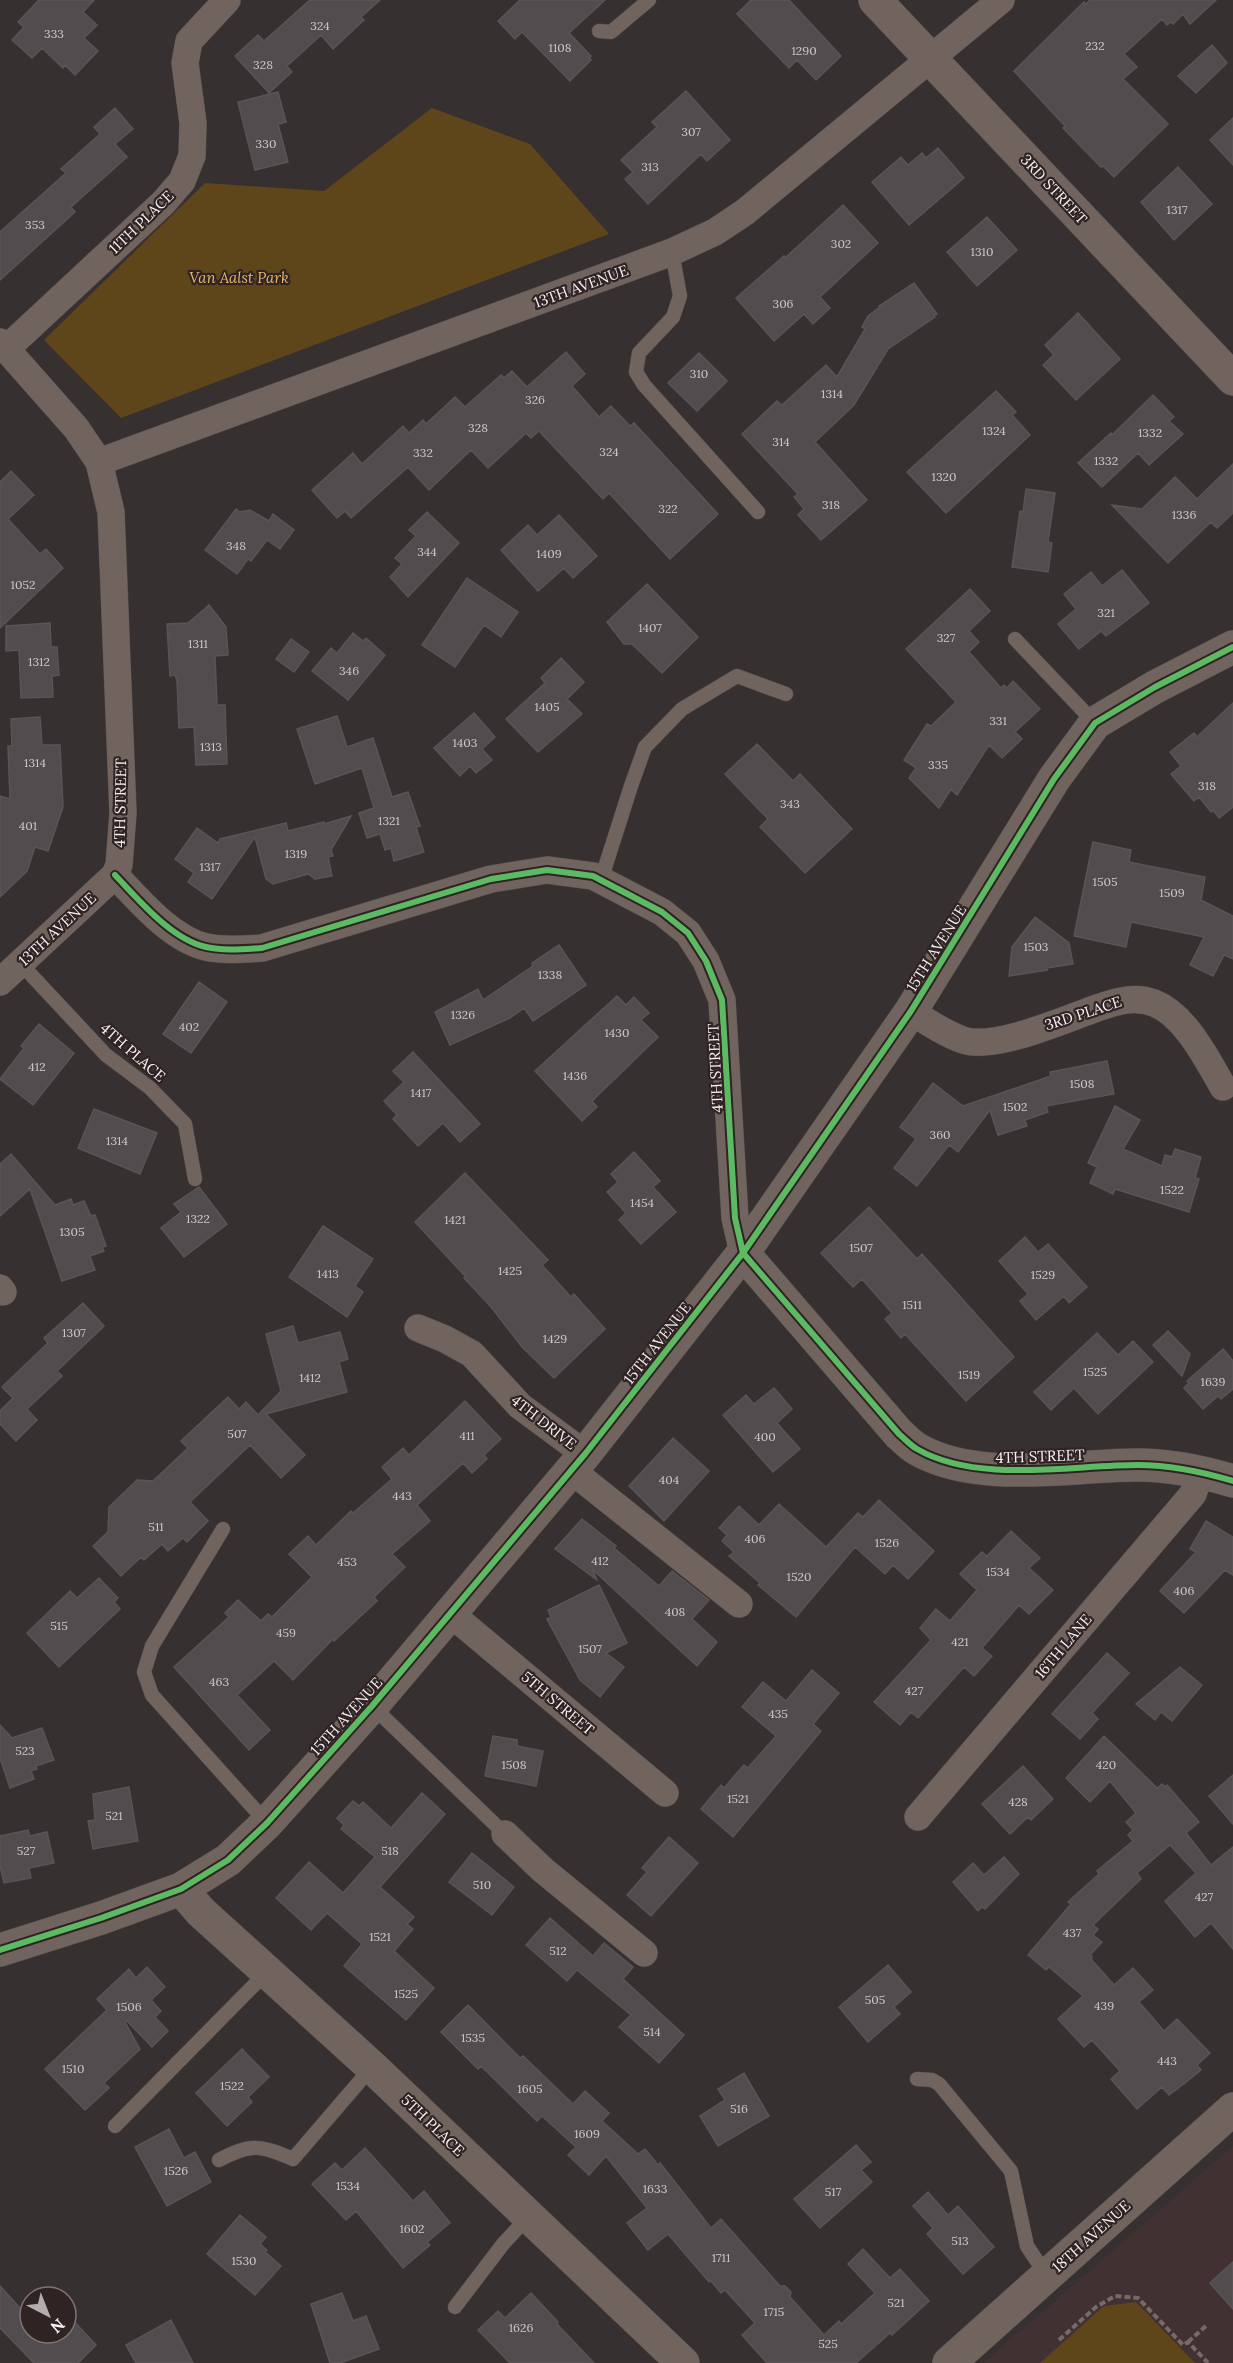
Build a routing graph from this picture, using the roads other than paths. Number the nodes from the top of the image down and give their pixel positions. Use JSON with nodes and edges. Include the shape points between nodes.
{"nodes":[{"id":1,"x":227,"y":0,"type":"edge"},
{"id":2,"x":650,"y":0,"type":"edge"},
{"id":3,"x":875,"y":0,"type":"edge"},
{"id":4,"x":1001,"y":0,"type":"edge"},
{"id":5,"x":599,"y":31,"type":"dead end"},
{"id":6,"x":930,"y":58,"type":"junction"},
{"id":7,"x":672,"y":252,"type":"junction"},
{"id":8,"x":3,"y":345,"type":"edge"},
{"id":9,"x":1233,"y":379,"type":"edge"},
{"id":10,"x":99,"y":462,"type":"junction"},
{"id":11,"x":758,"y":512,"type":"dead end"},
{"id":12,"x":1015,"y":639,"type":"dead end"},
{"id":13,"x":1233,"y":647,"type":"edge"},
{"id":14,"x":786,"y":694,"type":"dead end"},
{"id":15,"x":1095,"y":723,"type":"junction"},
{"id":16,"x":115,"y":875,"type":"junction"},
{"id":17,"x":601,"y":880,"type":"junction"},
{"id":18,"x":21,"y":964,"type":"junction"},
{"id":19,"x":0,"y":982,"type":"edge"},
{"id":20,"x":911,"y":1011,"type":"junction"},
{"id":21,"x":1223,"y":1087,"type":"dead end"},
{"id":22,"x":195,"y":1179,"type":"dead end"},
{"id":23,"x":743,"y":1253,"type":"junction"},
{"id":24,"x":418,"y":1328,"type":"dead end"},
{"id":25,"x":578,"y":1462,"type":"junction"},
{"id":26,"x":1201,"y":1471,"type":"junction"},
{"id":27,"x":1233,"y":1481,"type":"edge"},
{"id":28,"x":223,"y":1529,"type":"dead end"},
{"id":29,"x":739,"y":1604,"type":"dead end"},
{"id":30,"x":451,"y":1614,"type":"junction"},
{"id":31,"x":372,"y":1706,"type":"junction"},
{"id":32,"x":665,"y":1793,"type":"dead end"},
{"id":33,"x":918,"y":1817,"type":"dead end"},
{"id":34,"x":267,"y":1822,"type":"junction"},
{"id":35,"x":505,"y":1834,"type":"joint"},
{"id":36,"x":181,"y":1889,"type":"junction"},
{"id":37,"x":0,"y":1950,"type":"edge"},
{"id":38,"x":644,"y":1953,"type":"dead end"},
{"id":39,"x":267,"y":1972,"type":"junction"},
{"id":40,"x":372,"y":2067,"type":"junction"},
{"id":41,"x":917,"y":2079,"type":"dead end"},
{"id":42,"x":1233,"y":2109,"type":"edge"},
{"id":43,"x":115,"y":2126,"type":"dead end"},
{"id":44,"x":219,"y":2160,"type":"dead end"},
{"id":45,"x":528,"y":2217,"type":"junction"},
{"id":46,"x":1047,"y":2276,"type":"junction"},
{"id":47,"x":455,"y":2307,"type":"dead end"},
{"id":48,"x":683,"y":2363,"type":"edge"},
{"id":49,"x":949,"y":2363,"type":"edge"}],
"edges":[{"from":1,"to":8,"type":"street","name":"11TH PLACE","via":[[189,41],[184,63],[193,123],[192,156],[182,181],[164,203]]},
{"from":2,"to":5,"type":"lane","via":[[611,32]]},
{"from":3,"to":6,"type":"street","name":"3RD STREET"},
{"from":4,"to":6,"type":"street","name":"13TH AVENUE"},
{"from":6,"to":7,"type":"street","name":"13TH AVENUE","via":[[745,212],[715,232]]},
{"from":6,"to":9,"type":"street","name":"3RD STREET"},
{"from":7,"to":10,"type":"street","name":"13TH AVENUE"},
{"from":7,"to":11,"type":"lane","via":[[680,296],[673,317],[639,353],[636,372]]},
{"from":8,"to":10,"type":"street","name":"4TH STREET","via":[[76,428]]},
{"from":10,"to":16,"type":"street","name":"4TH STREET","via":[[111,512],[123,813]]},
{"from":12,"to":15,"type":"lane"},
{"from":13,"to":15,"type":"street","name":"15TH AVENUE"},
{"from":14,"to":17,"type":"lane","via":[[737,676],[682,709],[645,747]]},
{"from":15,"to":20,"type":"street","name":"15TH AVENUE","via":[[1054,779]]},
{"from":16,"to":17,"type":"street","name":"4TH STREET","via":[[167,928],[204,947],[228,950],[262,948],[491,879],[547,870]]},
{"from":16,"to":18,"type":"street","name":"13TH AVENUE"},
{"from":17,"to":23,"type":"street","name":"4TH STREET","via":[[662,912],[688,933],[706,961],[722,1000],[735,1218]]},
{"from":18,"to":19,"type":"street","name":"13TH AVENUE"},
{"from":18,"to":22,"type":"lane","name":"4TH PLACE","via":[[106,1055],[150,1088],[184,1124]]},
{"from":20,"to":21,"type":"street","name":"3RD PLACE","via":[[965,1041],[998,1041],[1125,998],[1154,1003],[1186,1029]]},
{"from":20,"to":23,"type":"street","name":"15TH AVENUE"},
{"from":23,"to":25,"type":"street","name":"15TH AVENUE"},
{"from":23,"to":26,"type":"street","name":"4TH STREET","via":[[916,1449],[951,1463],[993,1470],[1141,1464]]},
{"from":24,"to":25,"type":"street","name":"4TH DRIVE","via":[[472,1354],[488,1368],[502,1389]]},
{"from":25,"to":29,"type":"street","name":"4TH DRIVE"},
{"from":25,"to":30,"type":"street","name":"15TH AVENUE"},
{"from":26,"to":27,"type":"street","name":"4TH STREET"},
{"from":26,"to":33,"type":"street","name":"16TH LANE","via":[[1193,1494]]},
{"from":28,"to":34,"type":"lane","via":[[152,1646],[144,1672],[152,1695]]},
{"from":30,"to":31,"type":"street","name":"15TH AVENUE"},
{"from":30,"to":32,"type":"street","name":"5TH STREET"},
{"from":31,"to":34,"type":"street","name":"15TH AVENUE"},
{"from":31,"to":35,"type":"lane"},
{"from":34,"to":36,"type":"street","name":"15TH AVENUE","via":[[228,1860]]},
{"from":35,"to":38,"type":"street"},
{"from":36,"to":37,"type":"street","name":"15TH AVENUE"},
{"from":36,"to":39,"type":"street","name":"5TH PLACE"},
{"from":39,"to":40,"type":"street","name":"5TH PLACE"},
{"from":39,"to":43,"type":"lane"},
{"from":40,"to":44,"type":"lane","via":[[293,2159],[268,2149],[242,2148]]},
{"from":40,"to":45,"type":"street","name":"5TH PLACE"},
{"from":41,"to":46,"type":"lane","via":[[939,2084],[1011,2172],[1027,2246]]},
{"from":42,"to":46,"type":"street","name":"18TH AVENUE"},
{"from":45,"to":47,"type":"lane"},
{"from":45,"to":48,"type":"street","name":"5TH PLACE"},
{"from":46,"to":49,"type":"street","name":"18TH AVENUE"}]}
